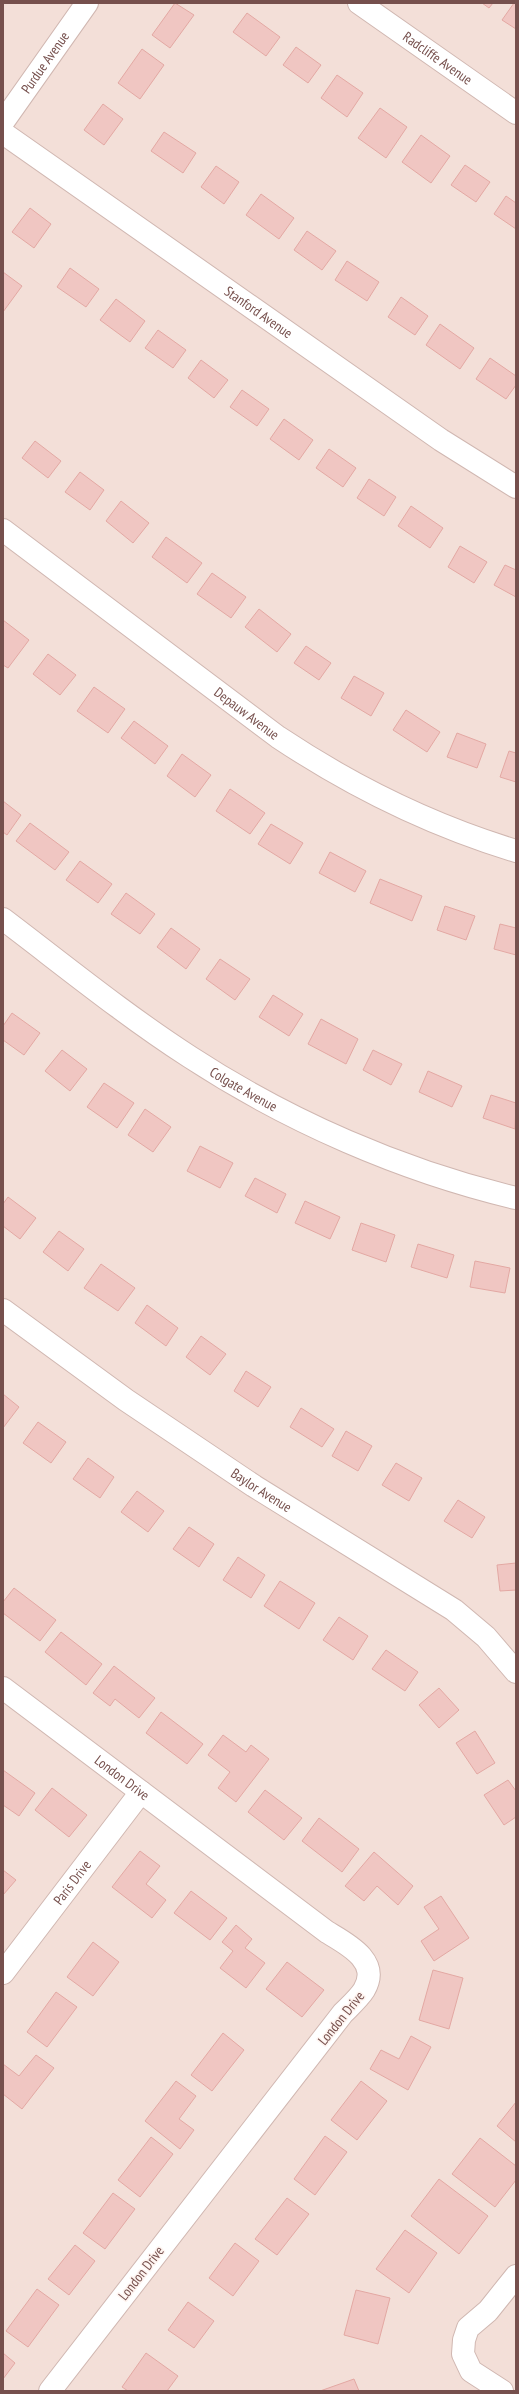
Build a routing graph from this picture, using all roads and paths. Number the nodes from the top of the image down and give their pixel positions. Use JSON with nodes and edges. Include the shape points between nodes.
{"nodes":[{"id":1,"x":87,"y":3,"type":"edge"},
{"id":2,"x":359,"y":3,"type":"edge"},
{"id":3,"x":516,"y":113,"type":"edge"},
{"id":4,"x":3,"y":122,"type":"edge"},
{"id":5,"x":3,"y":134,"type":"edge"},
{"id":6,"x":516,"y":487,"type":"edge"},
{"id":7,"x":3,"y":530,"type":"edge"},
{"id":8,"x":516,"y":851,"type":"edge"},
{"id":9,"x":3,"y":919,"type":"edge"},
{"id":10,"x":516,"y":1198,"type":"edge"},
{"id":11,"x":3,"y":1310,"type":"edge"},
{"id":12,"x":516,"y":1672,"type":"edge"},
{"id":13,"x":3,"y":1688,"type":"edge"},
{"id":14,"x":141,"y":1792,"type":"junction"},
{"id":15,"x":3,"y":1973,"type":"edge"},
{"id":16,"x":516,"y":2276,"type":"edge"},
{"id":17,"x":50,"y":2391,"type":"edge"},
{"id":18,"x":502,"y":2391,"type":"edge"}],
"edges":[{"from":1,"to":4,"type":"street","name":"Purdue Avenue"},
{"from":2,"to":3,"type":"street","name":"Radcliffe Avenue"},
{"from":5,"to":6,"type":"street","name":"Stanford Avenue","via":[[441,440]]},
{"from":7,"to":8,"type":"street","name":"Depauw Avenue","via":[[278,737],[322,766],[414,814],[473,838]]},
{"from":9,"to":10,"type":"street","name":"Colgate Avenue","via":[[189,1056],[284,1112],[364,1148],[468,1185]]},
{"from":11,"to":12,"type":"street","name":"Baylor Avenue","via":[[126,1400],[241,1478],[454,1610],[486,1637]]},
{"from":13,"to":14,"type":"street","name":"London Drive"},
{"from":14,"to":15,"type":"street","name":"Paris Drive"},
{"from":14,"to":17,"type":"street","name":"London Drive","via":[[327,1932],[358,1951],[365,1961],[368,1981],[364,1990],[343,2013]]},
{"from":16,"to":18,"type":"street","via":[[488,2310],[474,2321],[464,2340],[463,2354],[471,2371]]}]}
